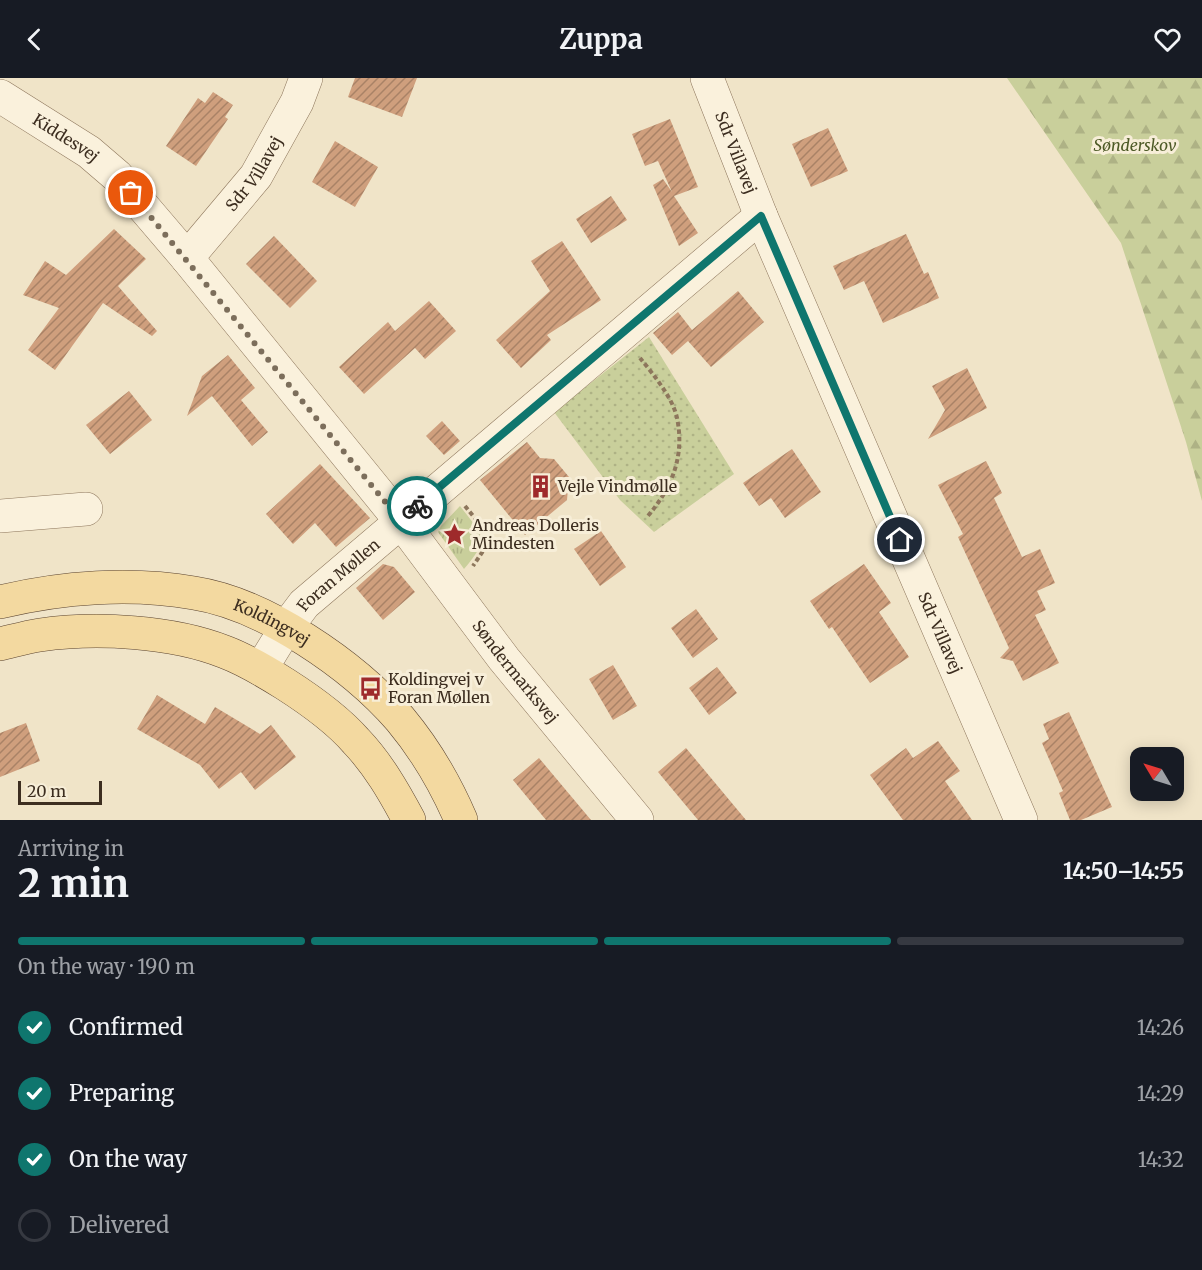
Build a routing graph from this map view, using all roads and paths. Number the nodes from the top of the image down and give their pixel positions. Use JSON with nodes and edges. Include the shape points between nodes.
{"nodes":[{"id":1,"x":306,"y":78,"type":"edge"},
{"id":2,"x":707,"y":78,"type":"edge"},
{"id":3,"x":0,"y":96,"type":"edge"},
{"id":4,"x":761,"y":216,"type":"junction"},
{"id":5,"x":187,"y":258,"type":"junction"},
{"id":6,"x":621,"y":334,"type":"junction"},
{"id":7,"x":445,"y":483,"type":"junction"},
{"id":8,"x":86,"y":509,"type":"dead end"},
{"id":9,"x":0,"y":516,"type":"edge"},
{"id":10,"x":647,"y":516,"type":"dead end"},
{"id":11,"x":400,"y":520,"type":"junction"},
{"id":12,"x":450,"y":586,"type":"junction"},
{"id":13,"x":0,"y":602,"type":"edge"},
{"id":14,"x":286,"y":628,"type":"junction"},
{"id":15,"x":0,"y":644,"type":"edge"},
{"id":16,"x":261,"y":669,"type":"junction"},
{"id":17,"x":409,"y":820,"type":"edge"},
{"id":18,"x":461,"y":820,"type":"edge"},
{"id":19,"x":637,"y":820,"type":"edge"},
{"id":20,"x":1021,"y":820,"type":"edge"}],
"edges":[{"from":1,"to":5,"type":"street","name":"Sdr Villavej","via":[[256,176]]},
{"from":2,"to":4,"type":"street","name":"Sdr Villavej"},
{"from":3,"to":5,"type":"street","name":"Kiddesvej","via":[[89,152],[117,176]]},
{"from":4,"to":6,"type":"street","name":"Foran Møllen"},
{"from":4,"to":20,"type":"street","name":"Sdr Villavej"},
{"from":5,"to":11,"type":"street","name":"Kiddesvej"},
{"from":6,"to":7,"type":"street","name":"Foran Møllen"},
{"from":6,"to":10,"type":"path","via":[[662,387],[677,416],[674,477],[662,500]]},
{"from":7,"to":11,"type":"street","name":"Foran Møllen"},
{"from":7,"to":12,"type":"path","via":[[486,536],[476,562]]},
{"from":8,"to":9,"type":"street"},
{"from":11,"to":12,"type":"street","name":"Søndermarksvej"},
{"from":11,"to":14,"type":"street","name":"Foran Møllen","via":[[304,604]]},
{"from":12,"to":19,"type":"street","name":"Søndermarksvej","via":[[504,659]]},
{"from":13,"to":14,"type":"main road","name":"Koldingvej","via":[[112,587],[152,588],[196,593],[241,606]]},
{"from":14,"to":16,"type":"street","name":"Foran Møllen"},
{"from":14,"to":18,"type":"main road","name":"Koldingvej","via":[[370,688],[400,720],[429,759]]},
{"from":15,"to":16,"type":"main road","via":[[40,635],[108,631],[144,634],[224,652]]},
{"from":16,"to":17,"type":"main road","via":[[311,700],[356,741],[392,788]]}]}
